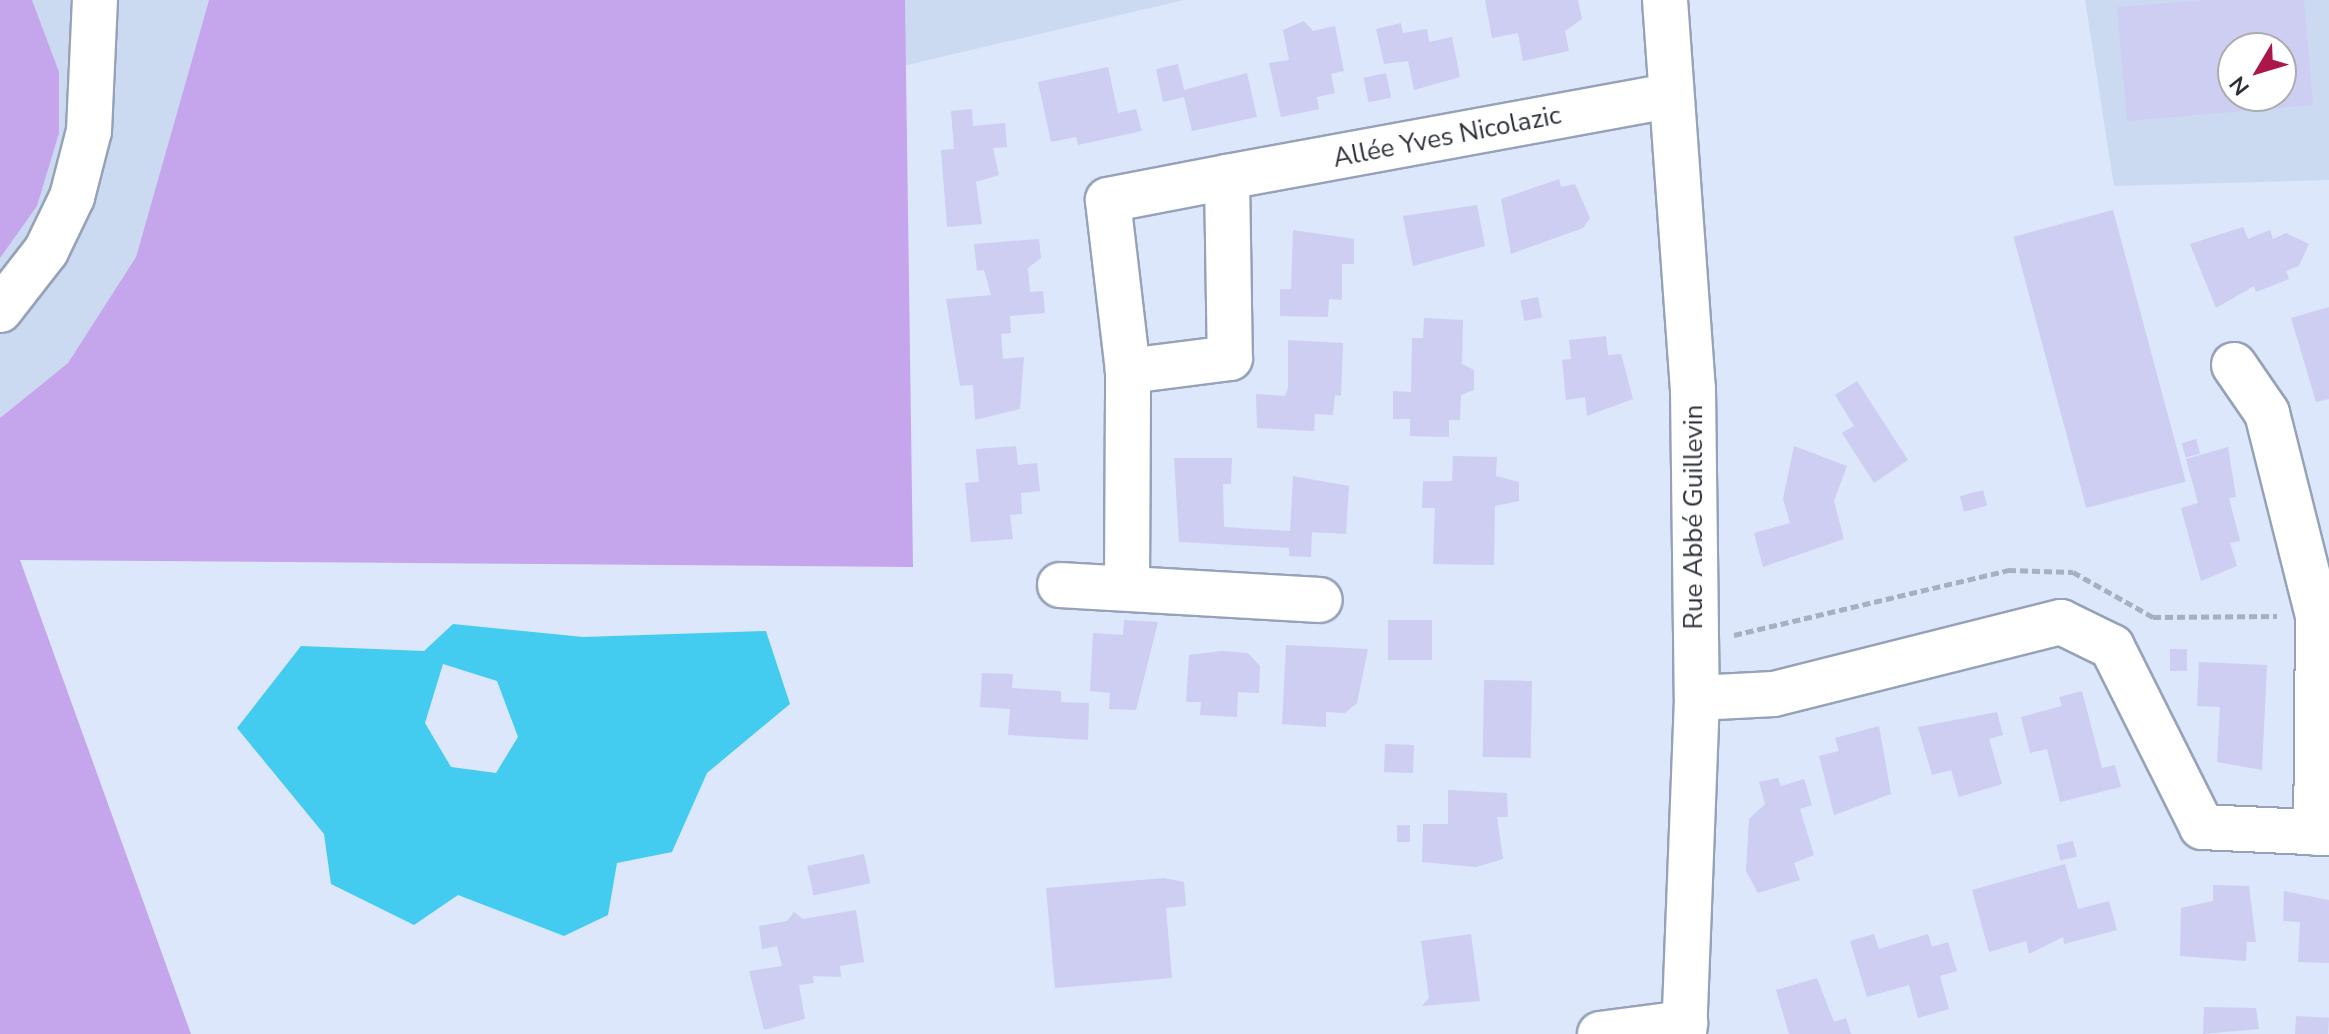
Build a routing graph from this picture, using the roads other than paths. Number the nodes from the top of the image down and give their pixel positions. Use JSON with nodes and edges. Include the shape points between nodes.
{"nodes":[{"id":1,"x":73,"y":0,"type":"edge"},
{"id":2,"x":95,"y":0,"type":"edge"},
{"id":3,"x":1665,"y":0,"type":"edge"},
{"id":4,"x":91,"y":51,"type":"junction"},
{"id":5,"x":1667,"y":96,"type":"junction"},
{"id":6,"x":1227,"y":177,"type":"junction"},
{"id":7,"x":0,"y":310,"type":"edge"},
{"id":8,"x":2234,"y":365,"type":"dead end"},
{"id":9,"x":1128,"y":371,"type":"junction"},
{"id":10,"x":1060,"y":585,"type":"dead end"},
{"id":11,"x":1127,"y":585,"type":"junction"},
{"id":12,"x":1320,"y":600,"type":"dead end"},
{"id":13,"x":1697,"y":698,"type":"junction"},
{"id":14,"x":2323,"y":833,"type":"edge"},
{"id":15,"x":1684,"y":1028,"type":"edge"},
{"id":16,"x":1600,"y":1034,"type":"edge"}],
"edges":[{"from":1,"to":4,"type":"street"},
{"from":2,"to":4,"type":"street"},
{"from":3,"to":5,"type":"street","name":"Rue Abbé Guillevin"},
{"from":4,"to":7,"type":"street","via":[[89,131],[72,197],[46,251]]},
{"from":5,"to":6,"type":"street","name":"Allée Yves Nicolazic"},
{"from":5,"to":13,"type":"street","name":"Rue Abbé Guillevin","via":[[1693,389]]},
{"from":6,"to":9,"type":"street","via":[[1230,358]]},
{"from":6,"to":9,"type":"street","name":"Allée Yves Nicolazic","via":[[1108,200]]},
{"from":8,"to":14,"type":"street","via":[[2267,413],[2318,616]]},
{"from":9,"to":11,"type":"street"},
{"from":10,"to":11,"type":"street"},
{"from":11,"to":12,"type":"street"},
{"from":13,"to":14,"type":"street","via":[[1774,694],[2061,622],[2112,647],[2202,827]]},
{"from":13,"to":15,"type":"street","name":"Rue Abbé Guillevin"},
{"from":15,"to":16,"type":"street"}]}
